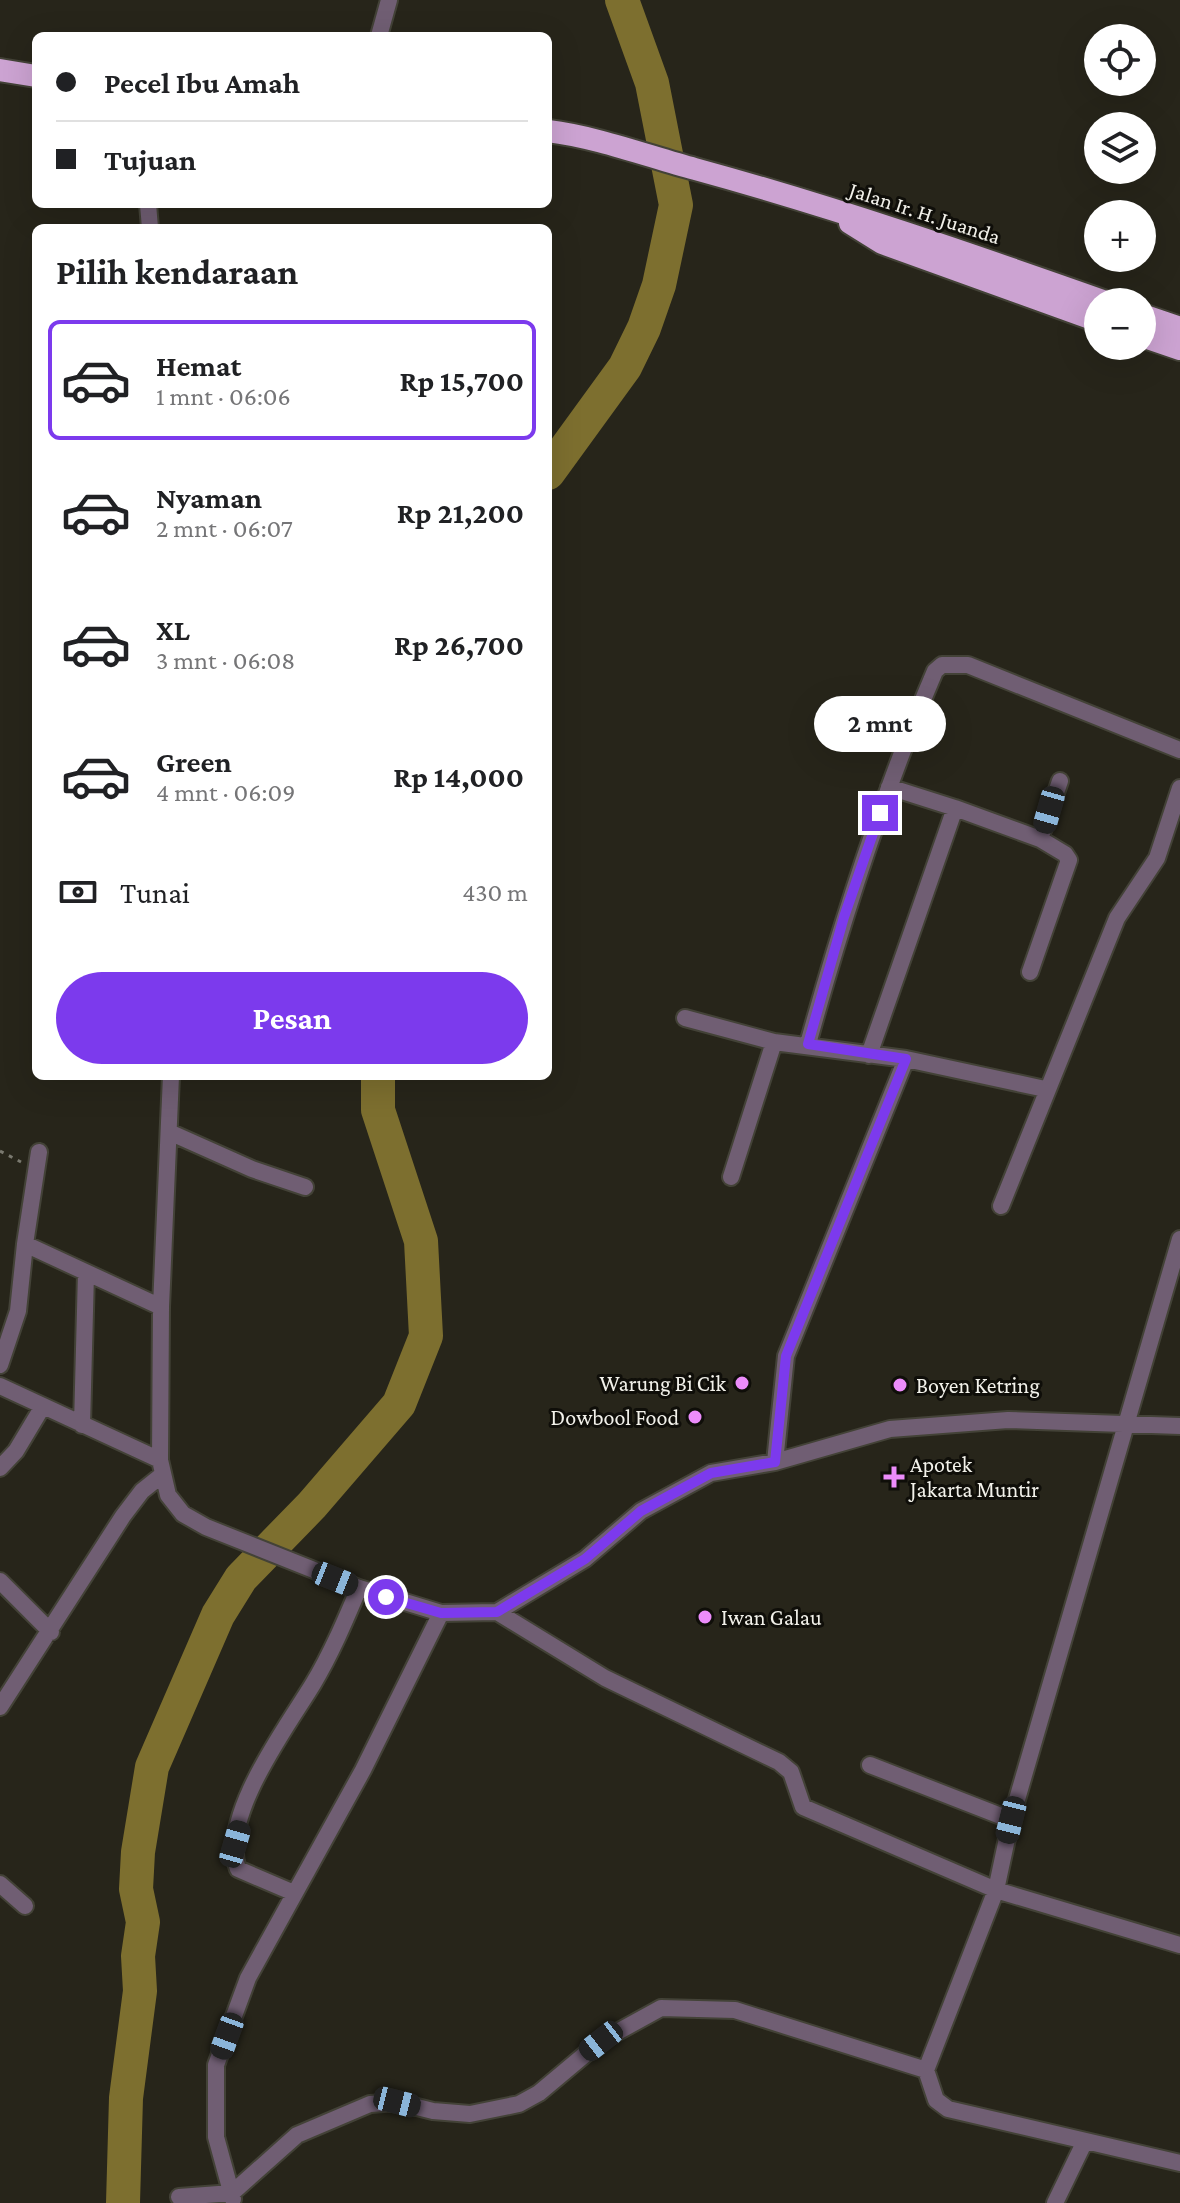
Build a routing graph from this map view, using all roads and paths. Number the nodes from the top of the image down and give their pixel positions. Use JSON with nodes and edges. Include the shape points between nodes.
{"nodes":[{"id":1,"x":389,"y":0,"type":"edge"},
{"id":2,"x":380,"y":32,"type":"edge"},
{"id":3,"x":0,"y":70,"type":"edge"},
{"id":4,"x":32,"y":75,"type":"edge"},
{"id":5,"x":552,"y":132,"type":"edge"},
{"id":6,"x":826,"y":209,"type":"junction"},
{"id":7,"x":1084,"y":294,"type":"edge"},
{"id":8,"x":1084,"y":316,"type":"edge"},
{"id":9,"x":1156,"y":320,"type":"edge"},
{"id":10,"x":1180,"y":328,"type":"edge"},
{"id":11,"x":1156,"y":341,"type":"edge"},
{"id":12,"x":1180,"y":349,"type":"edge"},
{"id":13,"x":1180,"y":750,"type":"edge"},
{"id":14,"x":1060,"y":781,"type":"dead end"},
{"id":15,"x":889,"y":787,"type":"junction"},
{"id":16,"x":1180,"y":788,"type":"edge"},
{"id":17,"x":955,"y":808,"type":"junction"},
{"id":18,"x":1040,"y":839,"type":"junction"},
{"id":19,"x":1030,"y":972,"type":"dead end"},
{"id":20,"x":685,"y":1018,"type":"dead end"},
{"id":21,"x":774,"y":1042,"type":"junction"},
{"id":22,"x":808,"y":1044,"type":"junction"},
{"id":23,"x":869,"y":1055,"type":"junction"},
{"id":24,"x":906,"y":1059,"type":"junction"},
{"id":25,"x":171,"y":1080,"type":"edge"},
{"id":26,"x":1045,"y":1089,"type":"junction"},
{"id":27,"x":169,"y":1132,"type":"junction"},
{"id":28,"x":39,"y":1152,"type":"dead end"},
{"id":29,"x":731,"y":1177,"type":"dead end"},
{"id":30,"x":305,"y":1187,"type":"dead end"},
{"id":31,"x":1001,"y":1206,"type":"dead end"},
{"id":32,"x":1180,"y":1239,"type":"edge"},
{"id":33,"x":25,"y":1244,"type":"junction"},
{"id":34,"x":86,"y":1273,"type":"junction"},
{"id":35,"x":161,"y":1307,"type":"junction"},
{"id":36,"x":0,"y":1365,"type":"edge"},
{"id":37,"x":0,"y":1386,"type":"edge"},
{"id":38,"x":43,"y":1406,"type":"junction"},
{"id":39,"x":1125,"y":1423,"type":"junction"},
{"id":40,"x":82,"y":1425,"type":"junction"},
{"id":41,"x":1180,"y":1426,"type":"edge"},
{"id":42,"x":775,"y":1462,"type":"junction"},
{"id":43,"x":0,"y":1468,"type":"edge"},
{"id":44,"x":161,"y":1468,"type":"junction"},
{"id":45,"x":0,"y":1581,"type":"edge"},
{"id":46,"x":359,"y":1588,"type":"junction"},
{"id":47,"x":497,"y":1612,"type":"junction"},
{"id":48,"x":441,"y":1613,"type":"junction"},
{"id":49,"x":51,"y":1632,"type":"junction"},
{"id":50,"x":0,"y":1707,"type":"edge"},
{"id":51,"x":870,"y":1765,"type":"dead end"},
{"id":52,"x":1011,"y":1820,"type":"junction"},
{"id":53,"x":0,"y":1884,"type":"edge"},
{"id":54,"x":996,"y":1890,"type":"junction"},
{"id":55,"x":294,"y":1893,"type":"junction"},
{"id":56,"x":25,"y":1906,"type":"dead end"},
{"id":57,"x":1180,"y":1945,"type":"edge"},
{"id":58,"x":926,"y":2070,"type":"junction"},
{"id":59,"x":1084,"y":2143,"type":"junction"},
{"id":60,"x":1180,"y":2163,"type":"edge"},
{"id":61,"x":179,"y":2197,"type":"dead end"},
{"id":62,"x":233,"y":2198,"type":"edge"},
{"id":63,"x":1055,"y":2203,"type":"edge"}],
"edges":[{"from":1,"to":2,"type":"street"},
{"from":3,"to":4,"type":"highway"},
{"from":5,"to":6,"type":"highway","via":[[779,191]]},
{"from":6,"to":7,"type":"highway","name":"Jalan Ir. H. Juanda","via":[[900,229]]},
{"from":6,"to":8,"type":"highway","name":"Jalan Ir. H. Juanda","via":[[882,243]]},
{"from":9,"to":10,"type":"highway"},
{"from":11,"to":12,"type":"highway"},
{"from":13,"to":15,"type":"street","via":[[953,663],[935,671]]},
{"from":14,"to":18,"type":"street"},
{"from":15,"to":17,"type":"street"},
{"from":15,"to":22,"type":"street"},
{"from":16,"to":26,"type":"street","via":[[1157,858],[1117,918]]},
{"from":17,"to":18,"type":"street"},
{"from":17,"to":23,"type":"street"},
{"from":18,"to":19,"type":"street","via":[[1069,860]]},
{"from":20,"to":21,"type":"street"},
{"from":21,"to":22,"type":"street"},
{"from":21,"to":29,"type":"street"},
{"from":22,"to":23,"type":"street"},
{"from":23,"to":24,"type":"street"},
{"from":24,"to":26,"type":"street"},
{"from":24,"to":42,"type":"street","via":[[786,1356]]},
{"from":25,"to":27,"type":"street"},
{"from":26,"to":31,"type":"street"},
{"from":27,"to":30,"type":"street"},
{"from":27,"to":35,"type":"street"},
{"from":28,"to":33,"type":"street"},
{"from":32,"to":39,"type":"street"},
{"from":33,"to":34,"type":"street"},
{"from":33,"to":36,"type":"street","via":[[18,1311]]},
{"from":34,"to":35,"type":"street"},
{"from":34,"to":40,"type":"street"},
{"from":35,"to":44,"type":"street"},
{"from":37,"to":38,"type":"street"},
{"from":38,"to":40,"type":"street"},
{"from":38,"to":43,"type":"street"},
{"from":39,"to":41,"type":"street"},
{"from":39,"to":42,"type":"street","via":[[1008,1420],[890,1429]]},
{"from":39,"to":52,"type":"street"},
{"from":40,"to":44,"type":"street"},
{"from":42,"to":47,"type":"street","via":[[711,1473],[641,1511],[585,1559]]},
{"from":44,"to":46,"type":"street","via":[[168,1495],[183,1514]]},
{"from":44,"to":49,"type":"street","via":[[123,1516]]},
{"from":45,"to":49,"type":"street"},
{"from":46,"to":48,"type":"street"},
{"from":46,"to":55,"type":"street","via":[[314,1682],[259,1769],[235,1844],[238,1869]]},
{"from":47,"to":48,"type":"street"},
{"from":47,"to":54,"type":"street","via":[[605,1678],[788,1768],[803,1807]]},
{"from":48,"to":55,"type":"street","via":[[378,1742]]},
{"from":49,"to":50,"type":"street"},
{"from":51,"to":52,"type":"street"},
{"from":52,"to":54,"type":"street"},
{"from":53,"to":56,"type":"street"},
{"from":54,"to":57,"type":"street"},
{"from":54,"to":58,"type":"street"},
{"from":55,"to":62,"type":"street","via":[[248,1978],[216,2065],[216,2137]]},
{"from":58,"to":59,"type":"street","via":[[936,2100],[948,2109]]},
{"from":58,"to":62,"type":"street","via":[[735,2010],[661,2008],[601,2041],[519,2104],[470,2114],[397,2102],[370,2104],[297,2135]]},
{"from":59,"to":60,"type":"street"},
{"from":59,"to":63,"type":"street"},
{"from":61,"to":62,"type":"street"}]}
